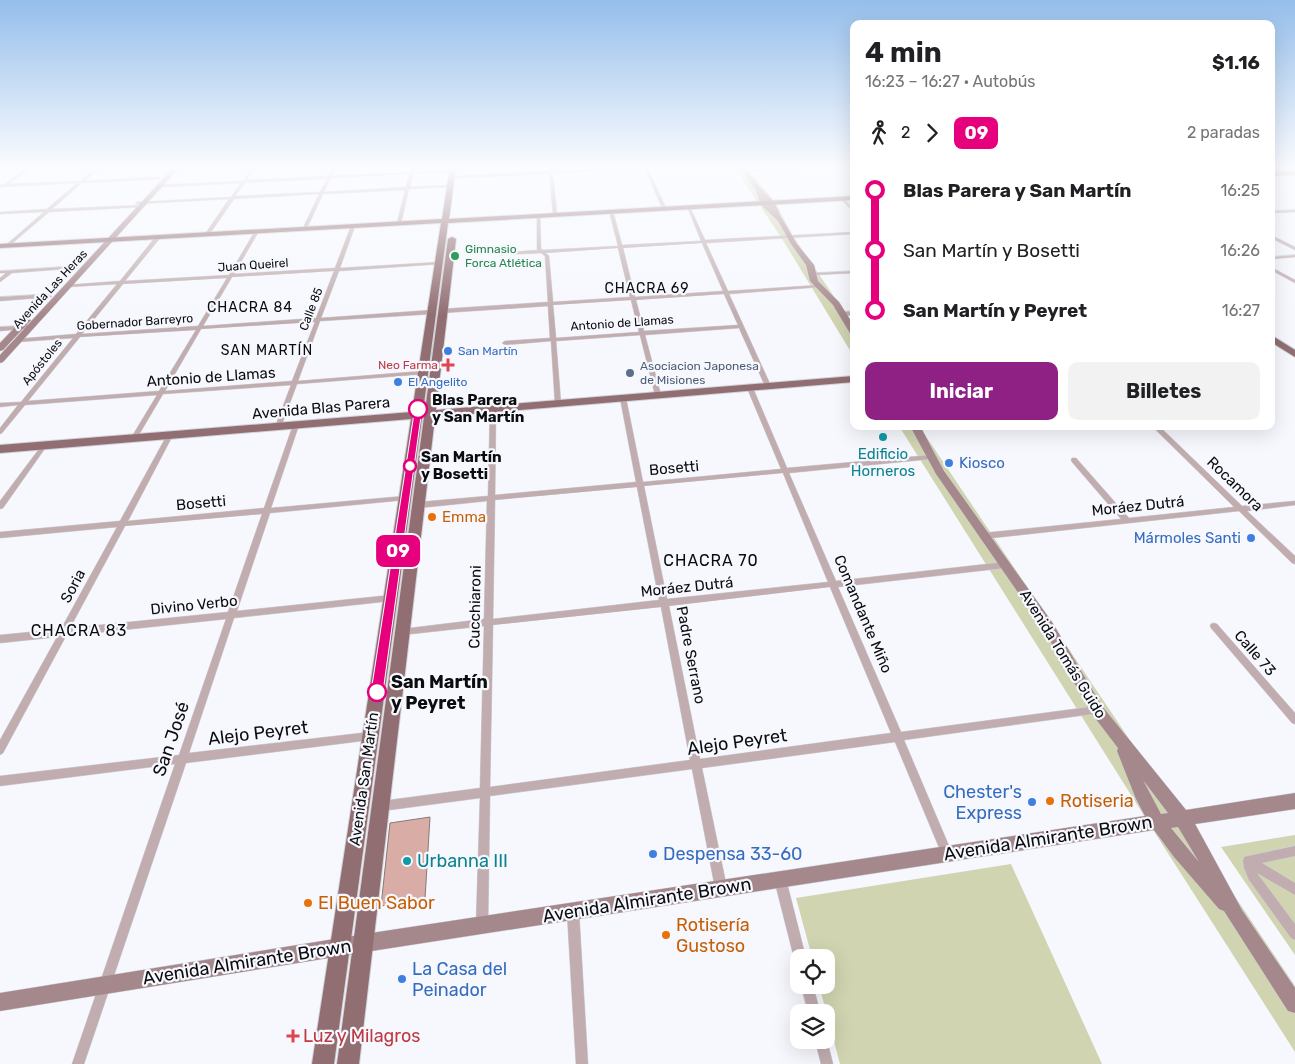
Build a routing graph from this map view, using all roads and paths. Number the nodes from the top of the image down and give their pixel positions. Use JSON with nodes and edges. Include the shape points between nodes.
{"nodes":[{"id":1,"x":777,"y":216,"type":"edge"},
{"id":2,"x":42,"y":217,"type":"edge"},
{"id":3,"x":126,"y":217,"type":"edge"},
{"id":4,"x":129,"y":217,"type":"edge"},
{"id":5,"x":219,"y":217,"type":"edge"},
{"id":6,"x":310,"y":217,"type":"edge"},
{"id":7,"x":401,"y":217,"type":"edge"},
{"id":8,"x":490,"y":217,"type":"edge"},
{"id":9,"x":538,"y":217,"type":"edge"},
{"id":10,"x":612,"y":217,"type":"edge"},
{"id":11,"x":692,"y":217,"type":"edge"},
{"id":12,"x":451,"y":218,"type":"junction"},
{"id":13,"x":399,"y":223,"type":"junction"},
{"id":14,"x":353,"y":226,"type":"junction"},
{"id":15,"x":304,"y":228,"type":"junction"},
{"id":16,"x":257,"y":231,"type":"junction"},
{"id":17,"x":850,"y":233,"type":"edge"},
{"id":18,"x":207,"y":234,"type":"junction"},
{"id":19,"x":159,"y":236,"type":"junction"},
{"id":20,"x":791,"y":236,"type":"junction"},
{"id":21,"x":1275,"y":238,"type":"edge"},
{"id":22,"x":111,"y":239,"type":"junction"},
{"id":23,"x":102,"y":240,"type":"junction"},
{"id":24,"x":703,"y":242,"type":"junction"},
{"id":25,"x":9,"y":245,"type":"junction"},
{"id":26,"x":0,"y":246,"type":"edge"},
{"id":27,"x":620,"y":247,"type":"junction"},
{"id":28,"x":1295,"y":250,"type":"edge"},
{"id":29,"x":542,"y":252,"type":"junction"},
{"id":30,"x":500,"y":254,"type":"dead end"},
{"id":31,"x":1295,"y":256,"type":"edge"},
{"id":32,"x":1275,"y":258,"type":"edge"},
{"id":33,"x":440,"y":263,"type":"junction"},
{"id":34,"x":76,"y":267,"type":"junction"},
{"id":35,"x":337,"y":270,"type":"junction"},
{"id":36,"x":1275,"y":270,"type":"edge"},
{"id":37,"x":11,"y":271,"type":"junction"},
{"id":38,"x":0,"y":272,"type":"edge"},
{"id":39,"x":850,"y":273,"type":"edge"},
{"id":40,"x":231,"y":276,"type":"junction"},
{"id":41,"x":817,"y":280,"type":"junction"},
{"id":42,"x":0,"y":281,"type":"edge"},
{"id":43,"x":1295,"y":282,"type":"edge"},
{"id":44,"x":122,"y":283,"type":"junction"},
{"id":45,"x":68,"y":286,"type":"junction"},
{"id":46,"x":726,"y":293,"type":"junction"},
{"id":47,"x":49,"y":296,"type":"junction"},
{"id":48,"x":634,"y":299,"type":"junction"},
{"id":49,"x":0,"y":300,"type":"edge"},
{"id":50,"x":551,"y":305,"type":"junction"},
{"id":51,"x":437,"y":312,"type":"junction"},
{"id":52,"x":850,"y":313,"type":"edge"},
{"id":53,"x":841,"y":314,"type":"junction"},
{"id":54,"x":318,"y":320,"type":"junction"},
{"id":55,"x":741,"y":326,"type":"junction"},
{"id":56,"x":30,"y":327,"type":"junction"},
{"id":57,"x":850,"y":327,"type":"edge"},
{"id":58,"x":19,"y":328,"type":"junction"},
{"id":59,"x":200,"y":328,"type":"junction"},
{"id":60,"x":0,"y":329,"type":"edge"},
{"id":61,"x":642,"y":333,"type":"junction"},
{"id":62,"x":78,"y":336,"type":"junction"},
{"id":63,"x":18,"y":340,"type":"junction"},
{"id":64,"x":554,"y":340,"type":"junction"},
{"id":65,"x":505,"y":343,"type":"dead end"},
{"id":66,"x":1295,"y":344,"type":"edge"},
{"id":67,"x":1276,"y":345,"type":"edge"},
{"id":68,"x":0,"y":348,"type":"edge"},
{"id":69,"x":1295,"y":354,"type":"edge"},
{"id":70,"x":0,"y":360,"type":"edge"},
{"id":71,"x":423,"y":373,"type":"junction"},
{"id":72,"x":850,"y":379,"type":"edge"},
{"id":73,"x":294,"y":383,"type":"junction"},
{"id":74,"x":768,"y":386,"type":"junction"},
{"id":75,"x":750,"y":388,"type":"junction"},
{"id":76,"x":161,"y":393,"type":"junction"},
{"id":77,"x":658,"y":395,"type":"junction"},
{"id":78,"x":623,"y":398,"type":"junction"},
{"id":79,"x":23,"y":404,"type":"junction"},
{"id":80,"x":558,"y":404,"type":"junction"},
{"id":81,"x":0,"y":406,"type":"edge"},
{"id":82,"x":493,"y":409,"type":"junction"},
{"id":83,"x":423,"y":415,"type":"junction"},
{"id":84,"x":296,"y":425,"type":"junction"},
{"id":85,"x":278,"y":426,"type":"junction"},
{"id":86,"x":917,"y":430,"type":"edge"},
{"id":87,"x":1159,"y":430,"type":"edge"},
{"id":88,"x":0,"y":432,"type":"edge"},
{"id":89,"x":170,"y":435,"type":"junction"},
{"id":90,"x":134,"y":438,"type":"junction"},
{"id":91,"x":44,"y":446,"type":"junction"},
{"id":92,"x":0,"y":449,"type":"edge"},
{"id":93,"x":931,"y":457,"type":"junction"},
{"id":94,"x":1074,"y":460,"type":"dead end"},
{"id":95,"x":785,"y":471,"type":"junction"},
{"id":96,"x":640,"y":485,"type":"junction"},
{"id":97,"x":405,"y":498,"type":"junction"},
{"id":98,"x":491,"y":498,"type":"junction"},
{"id":99,"x":1295,"y":503,"type":"edge"},
{"id":100,"x":418,"y":505,"type":"junction"},
{"id":101,"x":0,"y":506,"type":"edge"},
{"id":102,"x":1241,"y":509,"type":"junction"},
{"id":103,"x":267,"y":511,"type":"junction"},
{"id":104,"x":1127,"y":521,"type":"junction"},
{"id":105,"x":122,"y":524,"type":"junction"},
{"id":106,"x":0,"y":535,"type":"edge"},
{"id":107,"x":983,"y":536,"type":"junction"},
{"id":108,"x":1295,"y":561,"type":"edge"},
{"id":109,"x":1005,"y":565,"type":"junction"},
{"id":110,"x":833,"y":584,"type":"junction"},
{"id":111,"x":391,"y":598,"type":"junction"},
{"id":112,"x":664,"y":604,"type":"junction"},
{"id":113,"x":231,"y":615,"type":"junction"},
{"id":114,"x":489,"y":623,"type":"junction"},
{"id":115,"x":1214,"y":626,"type":"dead end"},
{"id":116,"x":64,"y":632,"type":"junction"},
{"id":117,"x":402,"y":632,"type":"junction"},
{"id":118,"x":0,"y":639,"type":"edge"},
{"id":119,"x":1097,"y":710,"type":"junction"},
{"id":120,"x":1295,"y":720,"type":"edge"},
{"id":121,"x":370,"y":736,"type":"junction"},
{"id":122,"x":898,"y":737,"type":"junction"},
{"id":123,"x":1121,"y":742,"type":"junction"},
{"id":124,"x":0,"y":750,"type":"edge"},
{"id":125,"x":182,"y":758,"type":"junction"},
{"id":126,"x":696,"y":764,"type":"junction"},
{"id":127,"x":0,"y":781,"type":"edge"},
{"id":128,"x":485,"y":792,"type":"junction"},
{"id":129,"x":1295,"y":801,"type":"edge"},
{"id":130,"x":382,"y":806,"type":"junction"},
{"id":131,"x":1182,"y":818,"type":"junction"},
{"id":132,"x":1157,"y":821,"type":"junction"},
{"id":133,"x":1295,"y":850,"type":"edge"},
{"id":134,"x":947,"y":853,"type":"junction"},
{"id":135,"x":1248,"y":862,"type":"junction"},
{"id":136,"x":780,"y":879,"type":"junction"},
{"id":137,"x":721,"y":888,"type":"junction"},
{"id":138,"x":1295,"y":889,"type":"edge"},
{"id":139,"x":573,"y":912,"type":"junction"},
{"id":140,"x":1236,"y":916,"type":"junction"},
{"id":141,"x":482,"y":925,"type":"junction"},
{"id":142,"x":1295,"y":934,"type":"edge"},
{"id":143,"x":364,"y":943,"type":"junction"},
{"id":144,"x":340,"y":948,"type":"junction"},
{"id":145,"x":798,"y":949,"type":"edge"},
{"id":146,"x":104,"y":986,"type":"junction"},
{"id":147,"x":0,"y":1002,"type":"edge"},
{"id":148,"x":1295,"y":1004,"type":"edge"},
{"id":149,"x":823,"y":1049,"type":"edge"},
{"id":150,"x":78,"y":1064,"type":"edge"},
{"id":151,"x":323,"y":1064,"type":"edge"},
{"id":152,"x":348,"y":1064,"type":"edge"},
{"id":153,"x":582,"y":1064,"type":"edge"},
{"id":154,"x":827,"y":1064,"type":"edge"}],
"edges":[{"from":1,"to":20,"type":"main road"},
{"from":2,"to":25,"type":"street"},
{"from":3,"to":23,"type":"main road","name":"Avenida Las Heras"},
{"from":4,"to":22,"type":"main road","name":"Avenida Las Heras"},
{"from":5,"to":18,"type":"street"},
{"from":6,"to":15,"type":"street"},
{"from":7,"to":13,"type":"street"},
{"from":8,"to":12,"type":"main road"},
{"from":9,"to":29,"type":"street","via":[[539,249]]},
{"from":10,"to":27,"type":"street"},
{"from":11,"to":24,"type":"street"},
{"from":12,"to":13,"type":"main road"},
{"from":12,"to":33,"type":"main road","name":"Avenida San Martín"},
{"from":12,"to":51,"type":"main road","name":"Avenida San Martín"},
{"from":13,"to":14,"type":"main road"},
{"from":14,"to":15,"type":"main road"},
{"from":14,"to":35,"type":"street","name":"Calle 85"},
{"from":15,"to":16,"type":"main road"},
{"from":16,"to":18,"type":"main road"},
{"from":16,"to":40,"type":"street"},
{"from":17,"to":20,"type":"street"},
{"from":18,"to":19,"type":"main road"},
{"from":19,"to":22,"type":"main road"},
{"from":19,"to":44,"type":"street","name":"Apóstoles"},
{"from":20,"to":24,"type":"street"},
{"from":20,"to":41,"type":"main road"},
{"from":21,"to":28,"type":"street"},
{"from":22,"to":23,"type":"main road"},
{"from":22,"to":45,"type":"main road","name":"Avenida Las Heras"},
{"from":23,"to":25,"type":"main road"},
{"from":23,"to":34,"type":"main road","name":"Avenida Las Heras"},
{"from":24,"to":27,"type":"street"},
{"from":24,"to":46,"type":"street"},
{"from":25,"to":26,"type":"main road"},
{"from":27,"to":29,"type":"street"},
{"from":27,"to":48,"type":"street"},
{"from":29,"to":30,"type":"street"},
{"from":29,"to":50,"type":"street","via":[[547,256]]},
{"from":31,"to":32,"type":"street"},
{"from":33,"to":35,"type":"street","name":"Juan Queirel"},
{"from":33,"to":51,"type":"main road","name":"Avenida San Martín"},
{"from":34,"to":37,"type":"street"},
{"from":34,"to":47,"type":"main road","name":"Avenida Las Heras"},
{"from":35,"to":40,"type":"street","name":"Juan Queirel"},
{"from":35,"to":54,"type":"street","name":"Calle 85"},
{"from":36,"to":43,"type":"street"},
{"from":37,"to":38,"type":"street"},
{"from":37,"to":42,"type":"street"},
{"from":39,"to":41,"type":"street","name":"Gobernador Barreyro"},
{"from":40,"to":44,"type":"street","name":"Juan Queirel"},
{"from":40,"to":59,"type":"street"},
{"from":41,"to":46,"type":"street","name":"Gobernador Barreyro"},
{"from":41,"to":53,"type":"main road"},
{"from":44,"to":45,"type":"street","name":"Juan Queirel"},
{"from":44,"to":62,"type":"street","name":"Apóstoles"},
{"from":45,"to":56,"type":"main road","name":"Avenida Las Heras"},
{"from":46,"to":48,"type":"street","name":"Gobernador Barreyro"},
{"from":46,"to":55,"type":"street"},
{"from":47,"to":49,"type":"street"},
{"from":47,"to":58,"type":"main road","name":"Avenida Las Heras"},
{"from":48,"to":50,"type":"street","name":"Gobernador Barreyro"},
{"from":48,"to":61,"type":"street"},
{"from":50,"to":51,"type":"street","name":"Gobernador Barreyro"},
{"from":50,"to":64,"type":"street"},
{"from":51,"to":54,"type":"street","name":"Gobernador Barreyro"},
{"from":51,"to":71,"type":"main road","name":"Avenida San Martín"},
{"from":51,"to":83,"type":"main road","name":"Avenida San Martín"},
{"from":52,"to":53,"type":"street"},
{"from":53,"to":57,"type":"main road"},
{"from":54,"to":59,"type":"street","name":"Gobernador Barreyro"},
{"from":54,"to":73,"type":"street","name":"Calle 85"},
{"from":55,"to":61,"type":"street","name":"Antonio de Llamas"},
{"from":55,"to":74,"type":"street"},
{"from":56,"to":58,"type":"street"},
{"from":56,"to":63,"type":"main road","name":"Avenida Las Heras"},
{"from":58,"to":60,"type":"street"},
{"from":58,"to":68,"type":"main road","name":"Avenida Las Heras"},
{"from":59,"to":62,"type":"street","name":"Gobernador Barreyro"},
{"from":59,"to":76,"type":"street"},
{"from":61,"to":64,"type":"street","name":"Antonio de Llamas"},
{"from":61,"to":77,"type":"street"},
{"from":62,"to":63,"type":"street","name":"Gobernador Barreyro"},
{"from":62,"to":79,"type":"street","name":"Apóstoles"},
{"from":63,"to":70,"type":"main road","name":"Avenida Las Heras"},
{"from":64,"to":65,"type":"street","name":"Antonio de Llamas"},
{"from":64,"to":80,"type":"street"},
{"from":66,"to":67,"type":"main road"},
{"from":67,"to":69,"type":"main road"},
{"from":71,"to":73,"type":"street","name":"Antonio de Llamas"},
{"from":71,"to":83,"type":"main road","name":"Avenida San Martín"},
{"from":72,"to":74,"type":"main road","name":"Avenida Blas Parera"},
{"from":73,"to":76,"type":"street","name":"Antonio de Llamas"},
{"from":73,"to":85,"type":"street","name":"Calle 85"},
{"from":74,"to":75,"type":"main road","name":"Avenida Blas Parera"},
{"from":75,"to":77,"type":"main road","name":"Avenida Blas Parera"},
{"from":75,"to":95,"type":"street","name":"Comandante Miño"},
{"from":76,"to":79,"type":"street","name":"Antonio de Llamas"},
{"from":76,"to":90,"type":"street"},
{"from":77,"to":78,"type":"main road","name":"Avenida Blas Parera"},
{"from":78,"to":80,"type":"main road","name":"Avenida Blas Parera"},
{"from":78,"to":96,"type":"street","name":"Padre Serrano"},
{"from":79,"to":81,"type":"street","name":"Antonio de Llamas"},
{"from":79,"to":88,"type":"street","name":"Apóstoles"},
{"from":80,"to":82,"type":"main road","name":"Avenida Blas Parera"},
{"from":82,"to":83,"type":"main road","name":"Avenida Blas Parera"},
{"from":82,"to":98,"type":"street","name":"Cucchiaroni"},
{"from":83,"to":84,"type":"main road","name":"Avenida Blas Parera"},
{"from":83,"to":97,"type":"main road","name":"Avenida San Martín"},
{"from":83,"to":100,"type":"main road","name":"Avenida San Martín"},
{"from":84,"to":85,"type":"main road","name":"Avenida Blas Parera"},
{"from":84,"to":103,"type":"street","name":"San José"},
{"from":85,"to":89,"type":"main road","name":"Avenida Blas Parera"},
{"from":86,"to":93,"type":"main road","name":"Avenida Tomás Guido"},
{"from":87,"to":102,"type":"street","name":"Rocamora"},
{"from":89,"to":90,"type":"main road","name":"Avenida Blas Parera"},
{"from":89,"to":105,"type":"street","name":"Soria"},
{"from":90,"to":91,"type":"main road","name":"Avenida Blas Parera"},
{"from":91,"to":92,"type":"main road","name":"Avenida Blas Parera"},
{"from":91,"to":101,"type":"street"},
{"from":93,"to":95,"type":"street","name":"Bosetti"},
{"from":93,"to":107,"type":"main road","name":"Avenida Tomás Guido"},
{"from":94,"to":104,"type":"street"},
{"from":95,"to":96,"type":"street","name":"Bosetti"},
{"from":95,"to":110,"type":"street","name":"Comandante Miño"},
{"from":96,"to":98,"type":"street","name":"Bosetti"},
{"from":96,"to":112,"type":"street","name":"Padre Serrano"},
{"from":97,"to":103,"type":"street","name":"Bosetti"},
{"from":97,"to":111,"type":"main road","name":"Avenida San Martín"},
{"from":98,"to":100,"type":"street","name":"Bosetti"},
{"from":98,"to":114,"type":"street","name":"Cucchiaroni"},
{"from":99,"to":102,"type":"street","name":"Moráez Dutrá"},
{"from":100,"to":117,"type":"main road","name":"Avenida San Martín"},
{"from":102,"to":104,"type":"street","name":"Moráez Dutrá"},
{"from":102,"to":108,"type":"street","name":"Rocamora"},
{"from":103,"to":105,"type":"street","name":"Bosetti"},
{"from":103,"to":113,"type":"street","name":"San José"},
{"from":104,"to":107,"type":"street","name":"Moráez Dutrá"},
{"from":105,"to":106,"type":"street","name":"Bosetti"},
{"from":105,"to":116,"type":"street","name":"Soria"},
{"from":107,"to":109,"type":"main road","name":"Avenida Tomás Guido"},
{"from":109,"to":110,"type":"street","name":"Moráez Dutrá"},
{"from":109,"to":119,"type":"main road","name":"Avenida Tomás Guido","via":[[1048,626]]},
{"from":110,"to":112,"type":"street","name":"Moráez Dutrá"},
{"from":110,"to":122,"type":"street","name":"Comandante Miño"},
{"from":111,"to":113,"type":"street","name":"Divino Verbo"},
{"from":111,"to":121,"type":"main road","name":"Avenida San Martín"},
{"from":112,"to":114,"type":"street","name":"Moráez Dutrá"},
{"from":112,"to":126,"type":"street","name":"Padre Serrano"},
{"from":113,"to":116,"type":"street","name":"Divino Verbo"},
{"from":113,"to":125,"type":"street","name":"San José"},
{"from":114,"to":117,"type":"street","name":"Moráez Dutrá"},
{"from":114,"to":128,"type":"street","name":"Cucchiaroni"},
{"from":115,"to":120,"type":"street","name":"Calle 73"},
{"from":116,"to":118,"type":"street","name":"Divino Verbo"},
{"from":116,"to":124,"type":"street","name":"Soria"},
{"from":117,"to":130,"type":"main road","name":"Avenida San Martín"},
{"from":119,"to":122,"type":"street","name":"Alejo Peyret"},
{"from":119,"to":123,"type":"main road","name":"Avenida Tomás Guido"},
{"from":121,"to":125,"type":"street","name":"Alejo Peyret"},
{"from":121,"to":144,"type":"main road","name":"Avenida San Martín"},
{"from":122,"to":126,"type":"street","name":"Alejo Peyret"},
{"from":122,"to":134,"type":"street","name":"Comandante Miño"},
{"from":123,"to":131,"type":"main road","name":"Avenida Tomás Guido"},
{"from":123,"to":132,"type":"main road","name":"Avenida Tomás Guido","via":[[1141,794]]},
{"from":125,"to":127,"type":"street","name":"Alejo Peyret"},
{"from":125,"to":146,"type":"street","name":"San José"},
{"from":126,"to":128,"type":"street","name":"Alejo Peyret"},
{"from":126,"to":137,"type":"street","name":"Padre Serrano"},
{"from":128,"to":130,"type":"street","name":"Alejo Peyret"},
{"from":128,"to":141,"type":"street","name":"Cucchiaroni"},
{"from":129,"to":131,"type":"main road","name":"Avenida Almirante Brown"},
{"from":130,"to":143,"type":"main road","name":"Avenida San Martín"},
{"from":131,"to":132,"type":"main road","name":"Avenida Almirante Brown"},
{"from":131,"to":140,"type":"main road","name":"Avenida Tomás Guido"},
{"from":132,"to":134,"type":"main road","name":"Avenida Almirante Brown"},
{"from":132,"to":140,"type":"main road","name":"Avenida Tomás Guido","via":[[1178,851]]},
{"from":133,"to":135,"type":"street"},
{"from":134,"to":136,"type":"main road","name":"Avenida Almirante Brown"},
{"from":135,"to":138,"type":"street"},
{"from":135,"to":142,"type":"street","via":[[1253,876]]},
{"from":136,"to":137,"type":"main road","name":"Avenida Almirante Brown"},
{"from":136,"to":145,"type":"street"},
{"from":137,"to":139,"type":"main road","name":"Avenida Almirante Brown"},
{"from":139,"to":141,"type":"main road","name":"Avenida Almirante Brown"},
{"from":139,"to":153,"type":"street"},
{"from":140,"to":148,"type":"main road","name":"Avenida Tomás Guido"},
{"from":141,"to":143,"type":"main road","name":"Avenida Almirante Brown"},
{"from":143,"to":144,"type":"main road","name":"Avenida Almirante Brown"},
{"from":143,"to":152,"type":"main road","name":"Avenida San Martín"},
{"from":144,"to":146,"type":"main road","name":"Avenida Almirante Brown"},
{"from":144,"to":151,"type":"main road","name":"Avenida San Martín"},
{"from":146,"to":147,"type":"main road","name":"Avenida Almirante Brown"},
{"from":146,"to":150,"type":"street","name":"San José"},
{"from":149,"to":154,"type":"street"}]}
